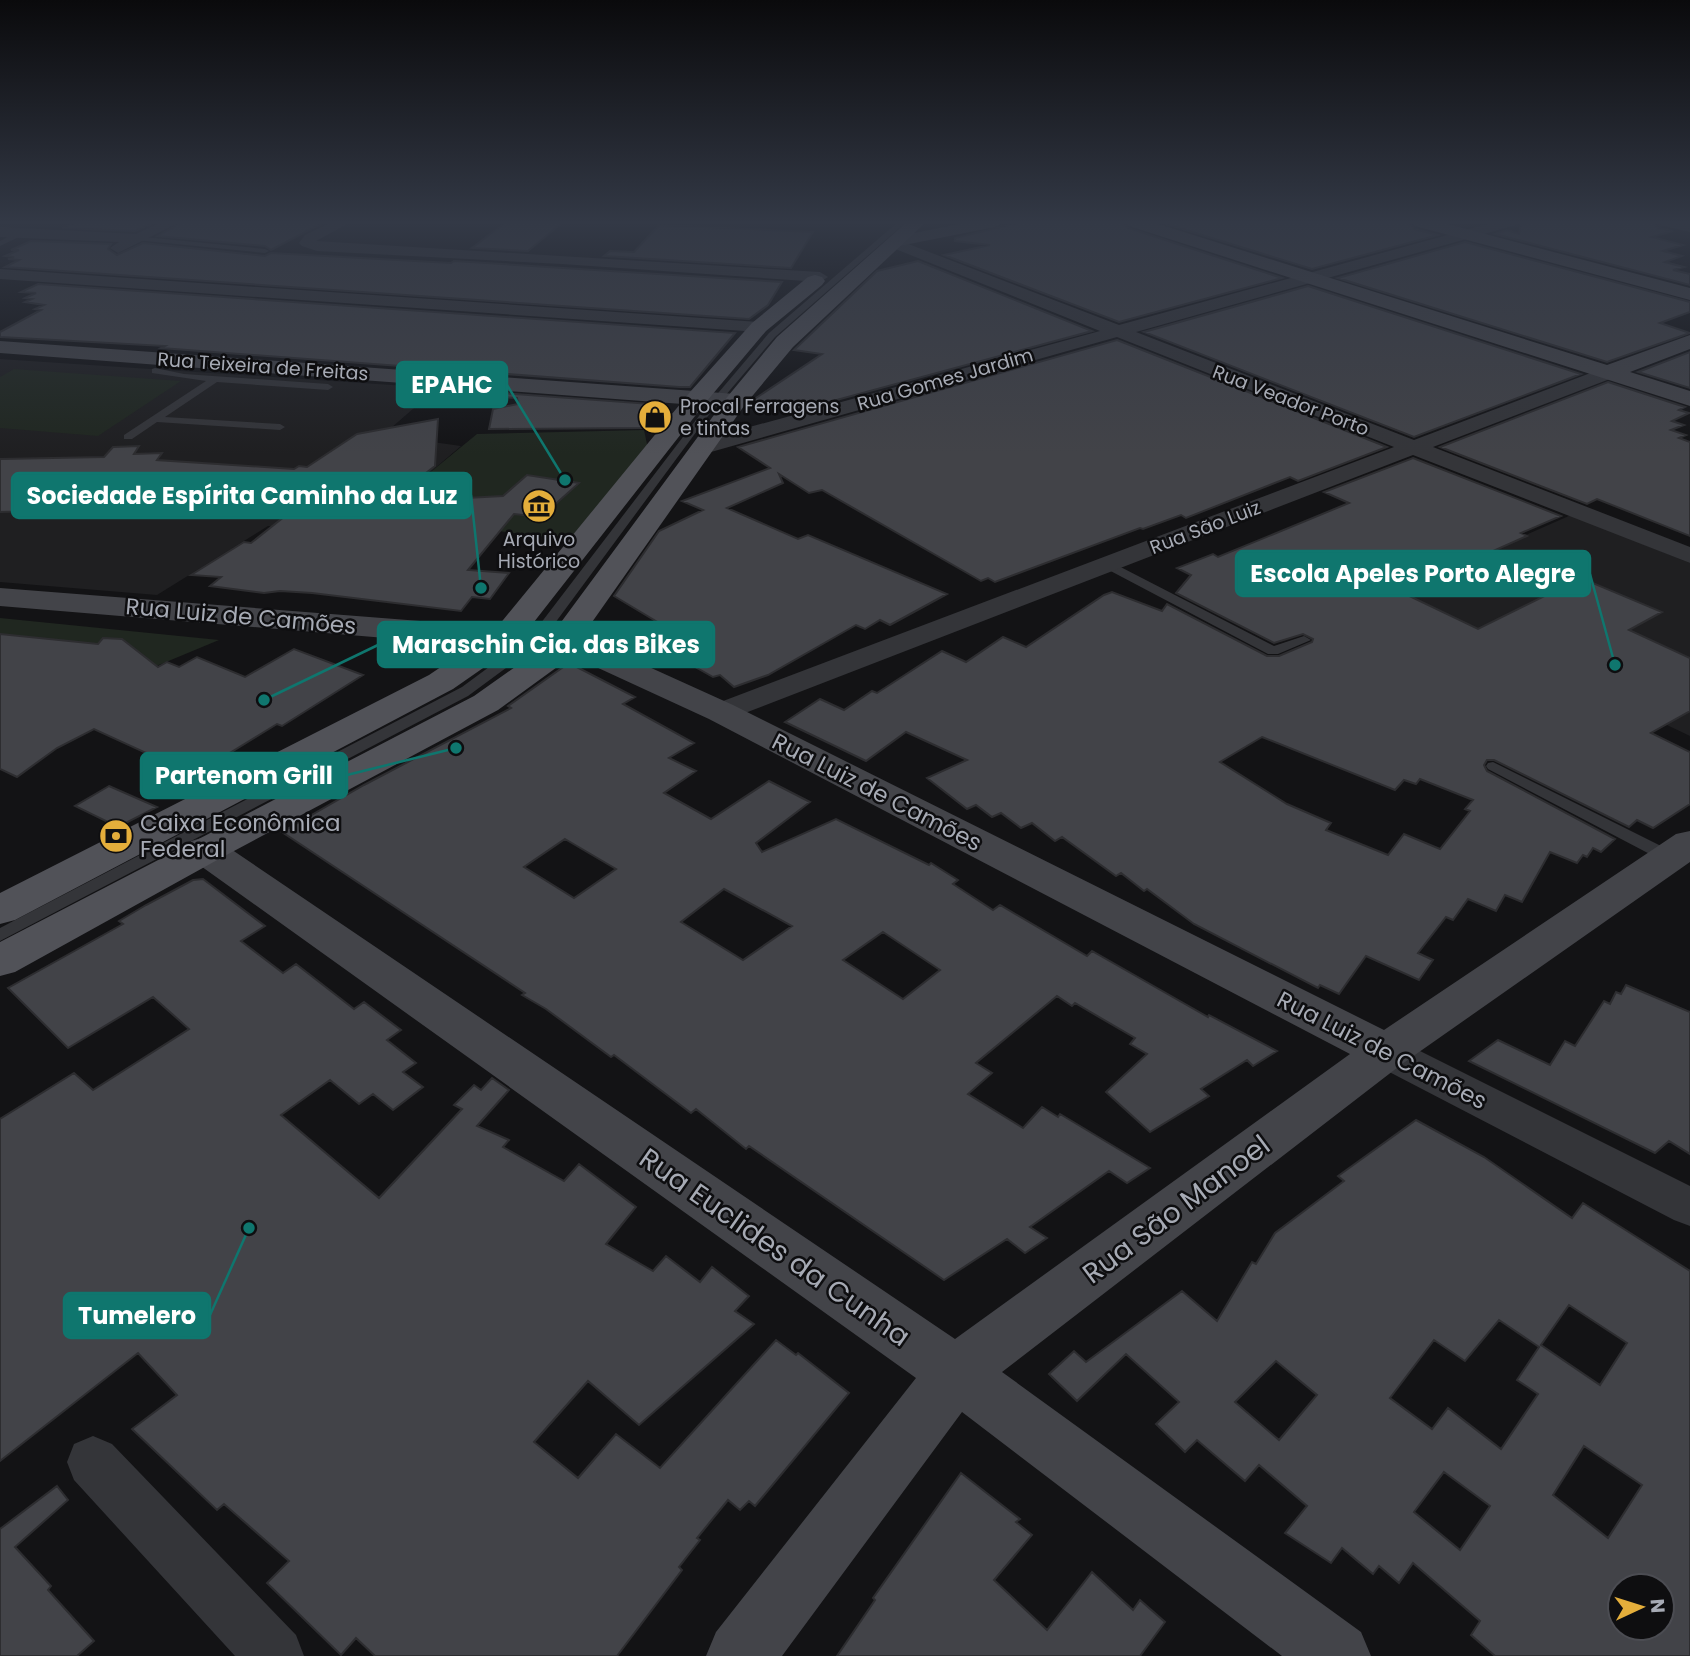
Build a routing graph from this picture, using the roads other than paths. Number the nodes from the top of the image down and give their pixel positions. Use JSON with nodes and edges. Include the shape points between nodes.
{"nodes":[{"id":1,"x":371,"y":299,"type":"edge"},
{"id":2,"x":793,"y":299,"type":"edge"},
{"id":3,"x":813,"y":299,"type":"edge"},
{"id":4,"x":831,"y":299,"type":"edge"},
{"id":5,"x":1036,"y":299,"type":"edge"},
{"id":6,"x":1230,"y":299,"type":"edge"},
{"id":7,"x":1379,"y":299,"type":"edge"},
{"id":8,"x":759,"y":327,"type":"junction"},
{"id":9,"x":1116,"y":331,"type":"junction"},
{"id":10,"x":1690,"y":341,"type":"edge"},
{"id":11,"x":0,"y":347,"type":"edge"},
{"id":12,"x":161,"y":366,"type":"junction"},
{"id":13,"x":1608,"y":373,"type":"junction"},
{"id":14,"x":214,"y":380,"type":"junction"},
{"id":15,"x":328,"y":387,"type":"dead end"},
{"id":16,"x":717,"y":399,"type":"junction"},
{"id":17,"x":1690,"y":399,"type":"edge"},
{"id":18,"x":155,"y":419,"type":"junction"},
{"id":19,"x":279,"y":427,"type":"dead end"},
{"id":20,"x":128,"y":437,"type":"dead end"},
{"id":21,"x":703,"y":447,"type":"junction"},
{"id":22,"x":1413,"y":447,"type":"junction"},
{"id":23,"x":1690,"y":556,"type":"edge"},
{"id":24,"x":1107,"y":564,"type":"junction"},
{"id":25,"x":0,"y":597,"type":"edge"},
{"id":26,"x":535,"y":639,"type":"junction"},
{"id":27,"x":1304,"y":640,"type":"dead end"},
{"id":28,"x":463,"y":693,"type":"junction"},
{"id":29,"x":721,"y":712,"type":"junction"},
{"id":30,"x":1493,"y":766,"type":"dead end"},
{"id":31,"x":205,"y":850,"type":"junction"},
{"id":32,"x":1679,"y":850,"type":"edge"},
{"id":33,"x":0,"y":910,"type":"edge"},
{"id":34,"x":0,"y":935,"type":"edge"},
{"id":35,"x":0,"y":961,"type":"edge"},
{"id":36,"x":1386,"y":1052,"type":"junction"},
{"id":37,"x":1690,"y":1208,"type":"edge"},
{"id":38,"x":956,"y":1373,"type":"junction"},
{"id":39,"x":93,"y":1462,"type":"dead end"},
{"id":40,"x":275,"y":1656,"type":"edge"},
{"id":41,"x":740,"y":1656,"type":"edge"},
{"id":42,"x":1337,"y":1656,"type":"edge"}],
"edges":[{"from":1,"to":8,"type":"street"},
{"from":2,"to":8,"type":"main road"},
{"from":3,"to":16,"type":"lane","via":[[772,335]]},
{"from":4,"to":16,"type":"main road"},
{"from":5,"to":9,"type":"street","name":"Rua Veador Porto"},
{"from":6,"to":9,"type":"street","name":"Rua Gomes Jardim"},
{"from":7,"to":13,"type":"street"},
{"from":8,"to":16,"type":"main road"},
{"from":9,"to":21,"type":"street","name":"Rua Gomes Jardim"},
{"from":9,"to":22,"type":"street","name":"Rua Veador Porto"},
{"from":10,"to":13,"type":"street","name":"Rua São Luiz"},
{"from":11,"to":12,"type":"street","name":"Rua Teixeira de Freitas"},
{"from":12,"to":14,"type":"lane","via":[[184,377]]},
{"from":12,"to":16,"type":"street","name":"Rua Teixeira de Freitas"},
{"from":13,"to":17,"type":"street"},
{"from":13,"to":22,"type":"street","name":"Rua São Luiz"},
{"from":14,"to":15,"type":"lane"},
{"from":14,"to":18,"type":"lane"},
{"from":16,"to":21,"type":"main road"},
{"from":16,"to":26,"type":"main road"},
{"from":18,"to":19,"type":"lane"},
{"from":18,"to":20,"type":"lane"},
{"from":21,"to":26,"type":"main road"},
{"from":22,"to":23,"type":"street","name":"Rua Veador Porto"},
{"from":22,"to":24,"type":"street","name":"Rua São Luiz"},
{"from":24,"to":27,"type":"lane","via":[[1273,651]]},
{"from":24,"to":29,"type":"street","name":"Rua São Luiz"},
{"from":25,"to":26,"type":"street","name":"Rua Luiz de Camões"},
{"from":26,"to":28,"type":"lane"},
{"from":26,"to":28,"type":"lane"},
{"from":26,"to":28,"type":"lane"},
{"from":26,"to":29,"type":"street","name":"Rua Luiz de Camões"},
{"from":26,"to":31,"type":"main road","via":[[552,655],[486,703]]},
{"from":26,"to":33,"type":"main road","via":[[441,682]]},
{"from":28,"to":34,"type":"lane"},
{"from":29,"to":36,"type":"street","name":"Rua Luiz de Camões"},
{"from":30,"to":32,"type":"lane"},
{"from":31,"to":35,"type":"main road"},
{"from":31,"to":38,"type":"street","name":"Rua Euclides da Cunha"},
{"from":32,"to":36,"type":"street","name":"Rua São Manoel"},
{"from":36,"to":37,"type":"street","name":"Rua Luiz de Camões"},
{"from":36,"to":38,"type":"street","name":"Rua São Manoel"},
{"from":38,"to":41,"type":"street","name":"Rua São Manoel"},
{"from":38,"to":42,"type":"street","name":"Rua Euclides da Cunha"},
{"from":39,"to":40,"type":"street"}]}
